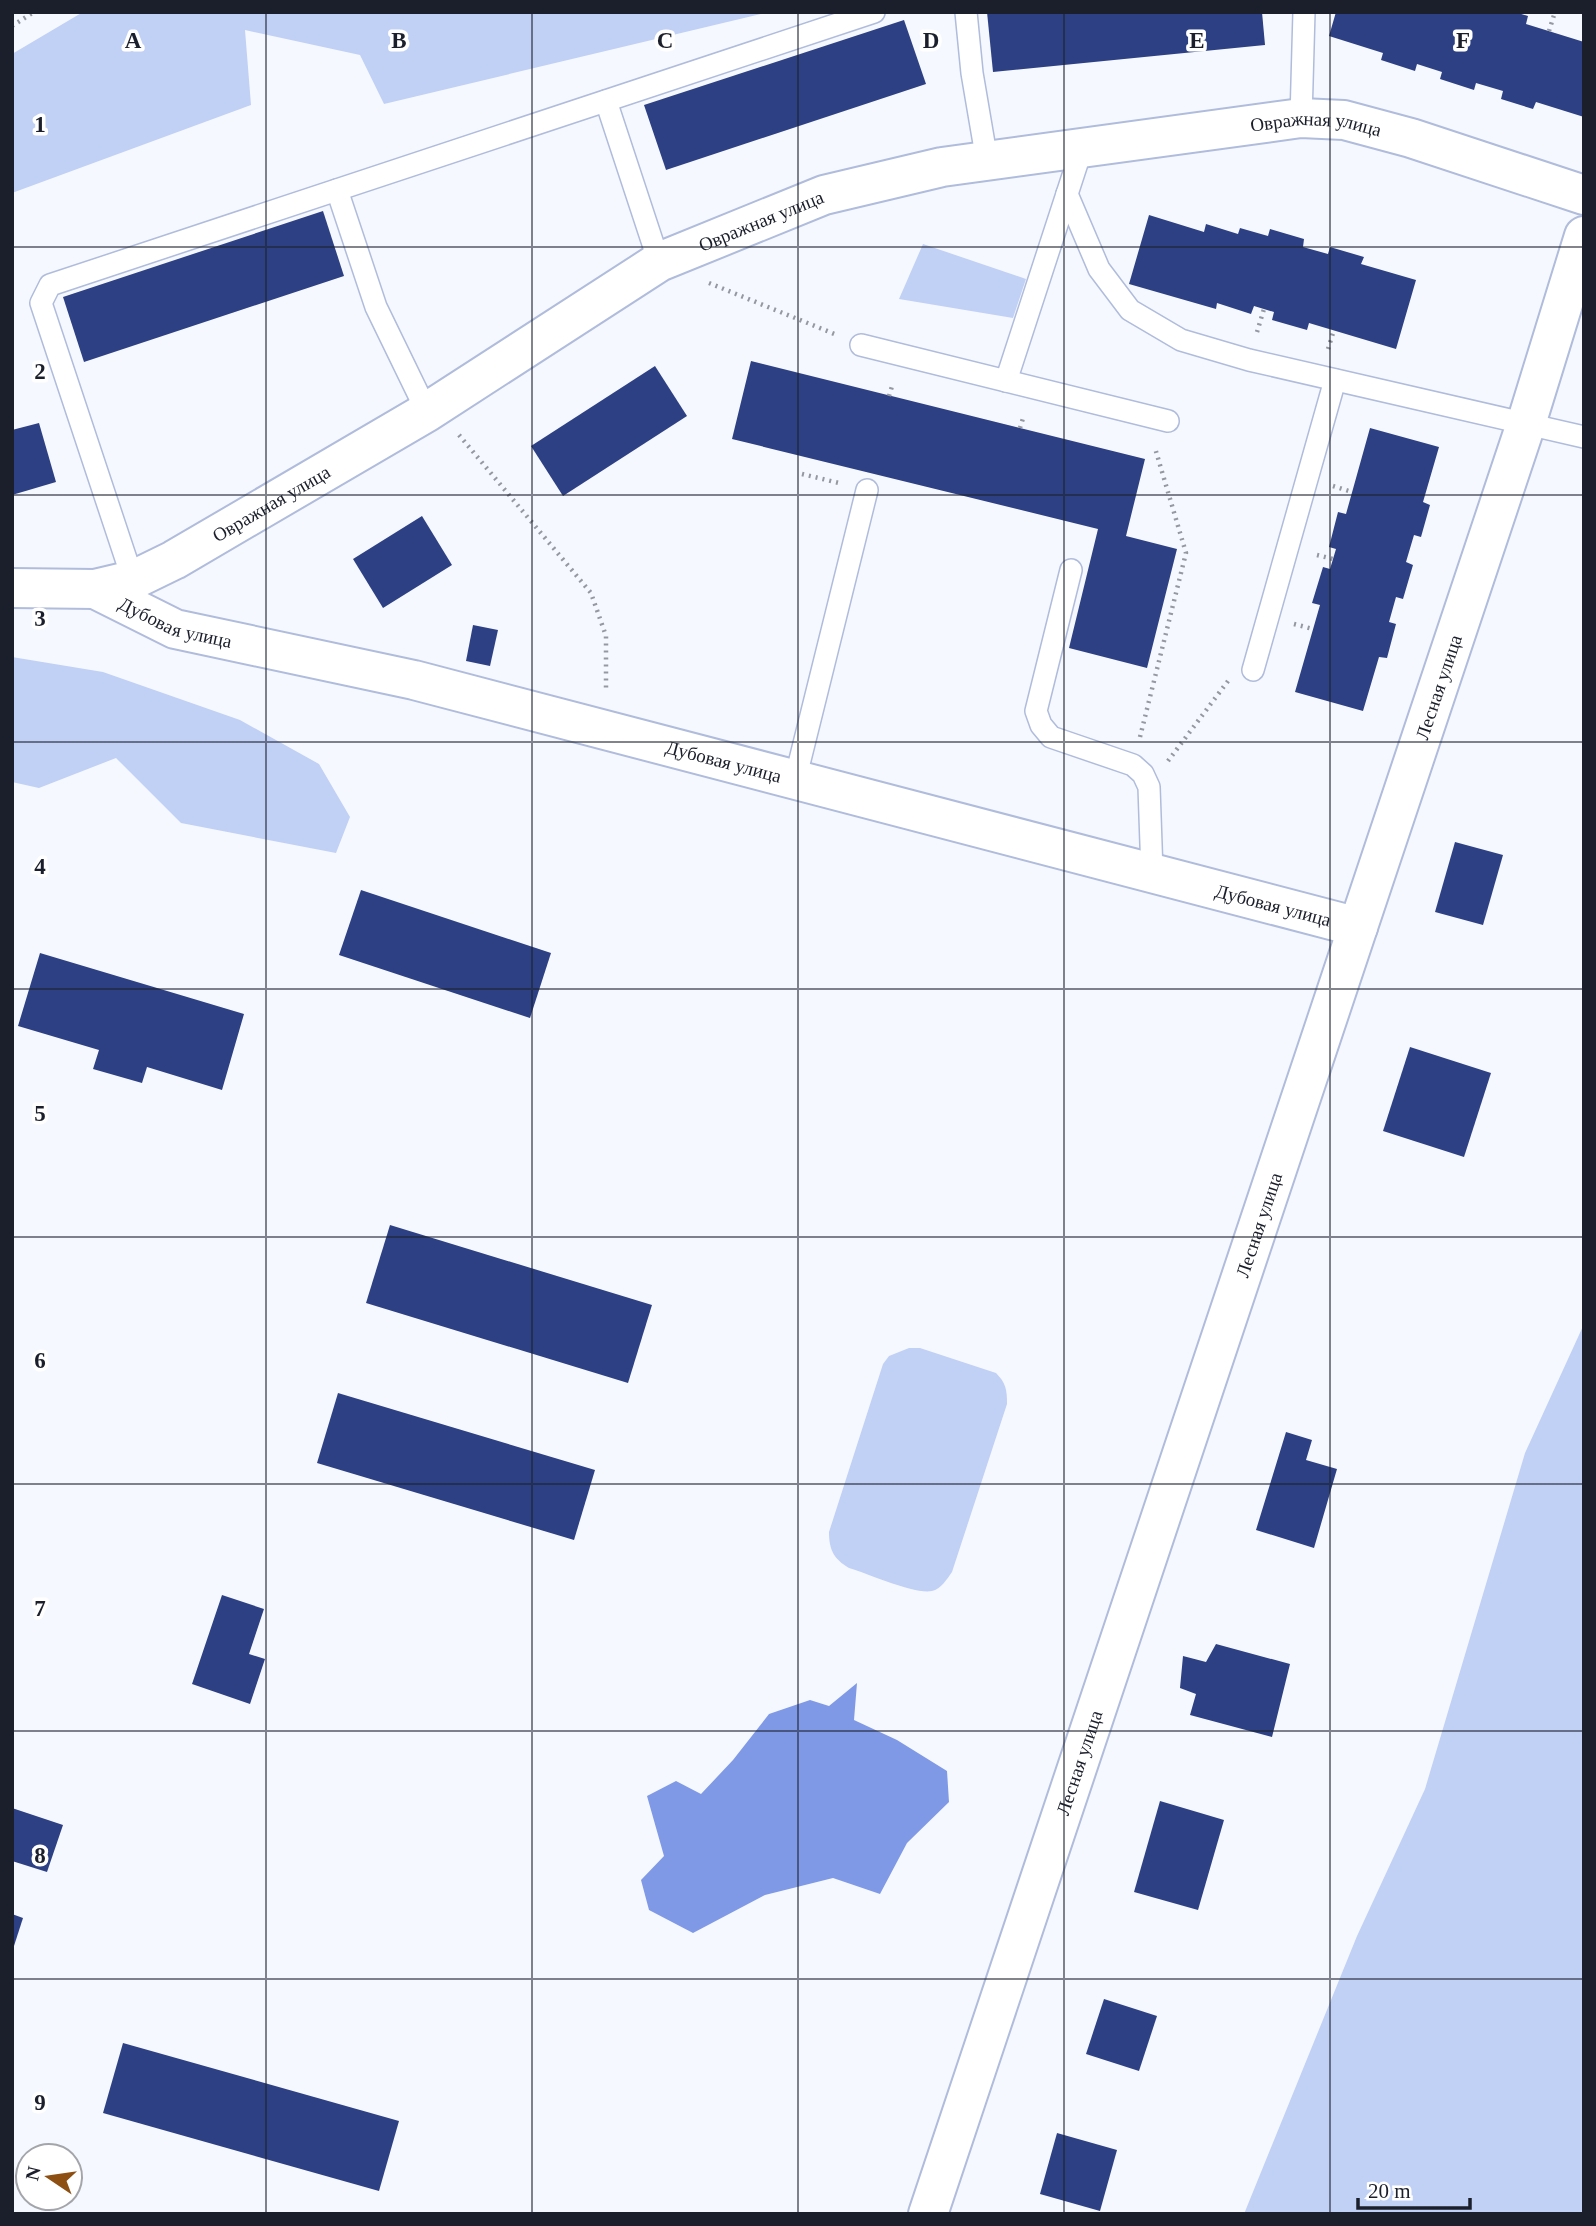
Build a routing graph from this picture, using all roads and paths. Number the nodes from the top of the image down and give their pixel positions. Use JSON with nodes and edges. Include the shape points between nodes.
{"nodes":[{"id":1,"x":34,"y":12,"type":"edge"},
{"id":2,"x":874,"y":12,"type":"edge"},
{"id":3,"x":966,"y":12,"type":"edge"},
{"id":4,"x":1304,"y":12,"type":"edge"},
{"id":5,"x":1555,"y":12,"type":"edge"},
{"id":6,"x":12,"y":26,"type":"edge"},
{"id":7,"x":1549,"y":31,"type":"dead end"},
{"id":8,"x":606,"y":101,"type":"junction"},
{"id":9,"x":1301,"y":118,"type":"junction"},
{"id":10,"x":1083,"y":148,"type":"junction"},
{"id":11,"x":987,"y":161,"type":"junction"},
{"id":12,"x":337,"y":190,"type":"junction"},
{"id":13,"x":1067,"y":194,"type":"junction"},
{"id":14,"x":1584,"y":195,"type":"edge"},
{"id":15,"x":1583,"y":241,"type":"edge"},
{"id":16,"x":659,"y":262,"type":"junction"},
{"id":17,"x":745,"y":298,"type":"dead end"},
{"id":18,"x":861,"y":345,"type":"joint"},
{"id":19,"x":1335,"y":380,"type":"junction"},
{"id":20,"x":1006,"y":381,"type":"junction"},
{"id":21,"x":893,"y":383,"type":"dead end"},
{"id":22,"x":906,"y":386,"type":"dead end"},
{"id":23,"x":427,"y":412,"type":"junction"},
{"id":24,"x":1011,"y":412,"type":"dead end"},
{"id":25,"x":1024,"y":416,"type":"dead end"},
{"id":26,"x":1168,"y":421,"type":"dead end"},
{"id":27,"x":1526,"y":424,"type":"junction"},
{"id":28,"x":1584,"y":437,"type":"edge"},
{"id":29,"x":1143,"y":445,"type":"dead end"},
{"id":30,"x":802,"y":474,"type":"dead end"},
{"id":31,"x":867,"y":490,"type":"joint"},
{"id":32,"x":1071,"y":570,"type":"dead end"},
{"id":33,"x":133,"y":580,"type":"junction"},
{"id":34,"x":12,"y":588,"type":"edge"},
{"id":35,"x":95,"y":589,"type":"junction"},
{"id":36,"x":1253,"y":670,"type":"joint"},
{"id":37,"x":606,"y":730,"type":"junction"},
{"id":38,"x":1133,"y":765,"type":"junction"},
{"id":39,"x":795,"y":780,"type":"junction"},
{"id":40,"x":1149,"y":787,"type":"junction"},
{"id":41,"x":1152,"y":873,"type":"junction"},
{"id":42,"x":1358,"y":927,"type":"junction"},
{"id":43,"x":928,"y":2214,"type":"edge"}],
"edges":[{"from":1,"to":6,"type":"path"},
{"from":2,"to":8,"type":"lane"},
{"from":3,"to":11,"type":"lane"},
{"from":4,"to":9,"type":"lane"},
{"from":5,"to":7,"type":"path"},
{"from":8,"to":12,"type":"lane"},
{"from":8,"to":16,"type":"lane"},
{"from":9,"to":10,"type":"street","name":"Овражная улица"},
{"from":9,"to":14,"type":"street","name":"Овражная улица","via":[[1344,120],[1412,138]]},
{"from":10,"to":11,"type":"street","name":"Овражная улица"},
{"from":10,"to":13,"type":"lane"},
{"from":11,"to":16,"type":"street","name":"Овражная улица","via":[[824,195]]},
{"from":12,"to":23,"type":"lane","via":[[376,307]]},
{"from":12,"to":33,"type":"lane","via":[[50,285],[45,294],[41,303]]},
{"from":13,"to":19,"type":"lane","via":[[1099,269],[1130,310],[1181,340]]},
{"from":13,"to":20,"type":"lane"},
{"from":15,"to":27,"type":"street","name":"Лесная улица"},
{"from":16,"to":23,"type":"street","name":"Овражная улица"},
{"from":17,"to":18,"type":"path"},
{"from":18,"to":20,"type":"lane"},
{"from":19,"to":27,"type":"lane"},
{"from":19,"to":36,"type":"lane"},
{"from":20,"to":26,"type":"lane"},
{"from":21,"to":22,"type":"path"},
{"from":23,"to":33,"type":"street","name":"Овражная улица"},
{"from":23,"to":37,"type":"path","via":[[446,419],[591,593],[606,636]]},
{"from":24,"to":25,"type":"path"},
{"from":27,"to":28,"type":"lane"},
{"from":27,"to":42,"type":"street","name":"Лесная улица"},
{"from":29,"to":38,"type":"path","via":[[1156,449],[1186,553]]},
{"from":30,"to":31,"type":"path"},
{"from":31,"to":39,"type":"lane"},
{"from":32,"to":38,"type":"lane","via":[[1038,718],[1051,737]]},
{"from":33,"to":35,"type":"street","name":"Овражная улица"},
{"from":34,"to":35,"type":"street","name":"Овражная улица"},
{"from":35,"to":37,"type":"street","name":"Дубовая улица","via":[[175,629],[414,680]]},
{"from":36,"to":40,"type":"path","via":[[1233,675]]},
{"from":37,"to":39,"type":"street","name":"Дубовая улица"},
{"from":38,"to":40,"type":"lane"},
{"from":39,"to":41,"type":"street","name":"Дубовая улица"},
{"from":40,"to":41,"type":"lane"},
{"from":41,"to":42,"type":"street","name":"Дубовая улица"},
{"from":42,"to":43,"type":"street","name":"Лесная улица"}]}
